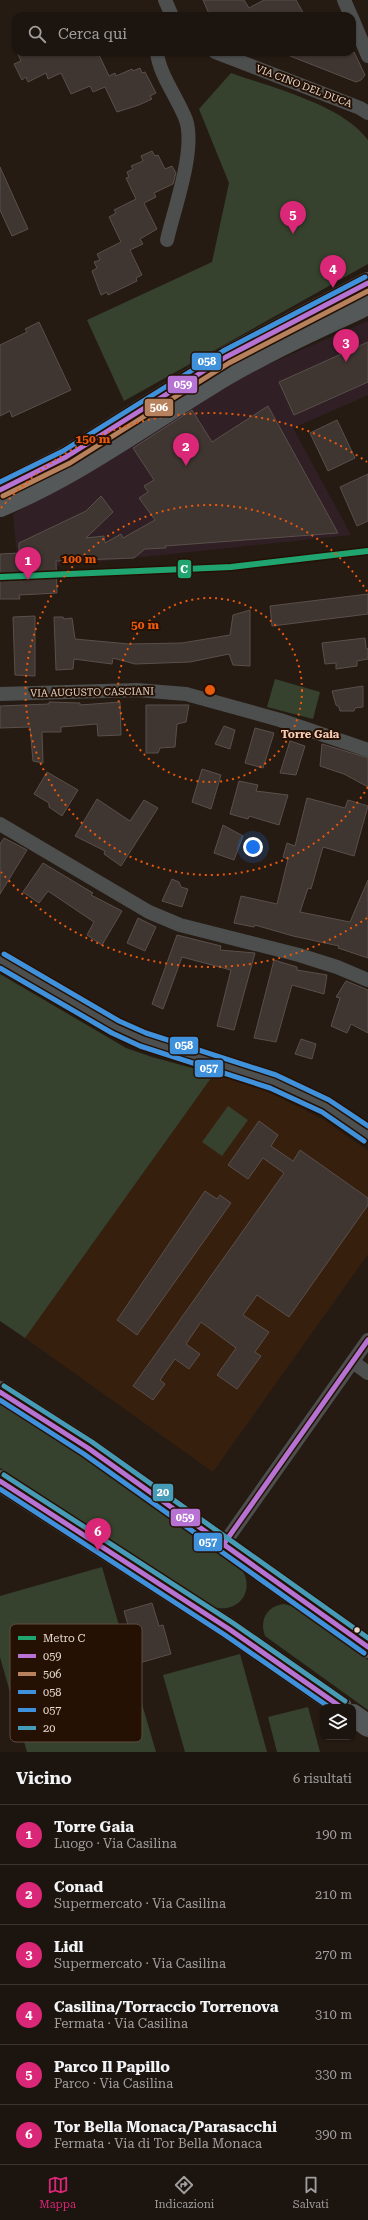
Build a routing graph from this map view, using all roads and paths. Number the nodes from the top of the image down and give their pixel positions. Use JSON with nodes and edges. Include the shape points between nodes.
{"nodes":[{"id":1,"x":165,"y":0,"type":"edge"},
{"id":2,"x":344,"y":0,"type":"edge"},
{"id":3,"x":170,"y":12,"type":"edge"},
{"id":4,"x":350,"y":12,"type":"edge"},
{"id":5,"x":356,"y":27,"type":"edge"},
{"id":6,"x":158,"y":56,"type":"edge"},
{"id":7,"x":226,"y":56,"type":"edge"},
{"id":8,"x":368,"y":56,"type":"edge"},
{"id":9,"x":365,"y":108,"type":"edge"},
{"id":10,"x":167,"y":240,"type":"dead end"},
{"id":11,"x":368,"y":282,"type":"edge"},
{"id":12,"x":368,"y":304,"type":"edge"},
{"id":13,"x":0,"y":490,"type":"edge"},
{"id":14,"x":0,"y":506,"type":"edge"},
{"id":15,"x":0,"y":694,"type":"edge"},
{"id":16,"x":368,"y":750,"type":"edge"},
{"id":17,"x":0,"y":824,"type":"edge"},
{"id":18,"x":0,"y":960,"type":"edge"},
{"id":19,"x":368,"y":980,"type":"edge"},
{"id":20,"x":368,"y":1135,"type":"edge"},
{"id":21,"x":368,"y":1340,"type":"edge"},
{"id":22,"x":352,"y":1362,"type":"junction"},
{"id":23,"x":368,"y":1373,"type":"edge"},
{"id":24,"x":0,"y":1392,"type":"edge"},
{"id":25,"x":0,"y":1480,"type":"edge"},
{"id":26,"x":223,"y":1545,"type":"junction"},
{"id":27,"x":368,"y":1647,"type":"edge"},
{"id":28,"x":337,"y":1704,"type":"edge"},
{"id":29,"x":356,"y":1717,"type":"edge"},
{"id":30,"x":368,"y":1726,"type":"edge"}],
"edges":[{"from":1,"to":3,"type":"street"},
{"from":2,"to":4,"type":"street"},
{"from":5,"to":8,"type":"street"},
{"from":6,"to":10,"type":"street","via":[[186,120],[189,137],[187,159]]},
{"from":7,"to":9,"type":"street","name":"VIA CINO DEL DUCA"},
{"from":11,"to":13,"type":"main road","via":[[238,350],[66,457]]},
{"from":12,"to":14,"type":"main road","via":[[307,332],[216,381],[75,470]]},
{"from":15,"to":16,"type":"street","name":"VIA AUGUSTO CASCIANI","via":[[136,690],[186,694],[280,720]]},
{"from":17,"to":19,"type":"street","via":[[164,919],[318,961]]},
{"from":18,"to":20,"type":"street","via":[[143,1040],[286,1086],[326,1106]]},
{"from":21,"to":22,"type":"street"},
{"from":22,"to":23,"type":"street"},
{"from":22,"to":26,"type":"street"},
{"from":24,"to":26,"type":"main road","via":[[88,1448]]},
{"from":25,"to":28,"type":"main road"},
{"from":26,"to":27,"type":"main road"},
{"from":29,"to":30,"type":"main road"}]}
